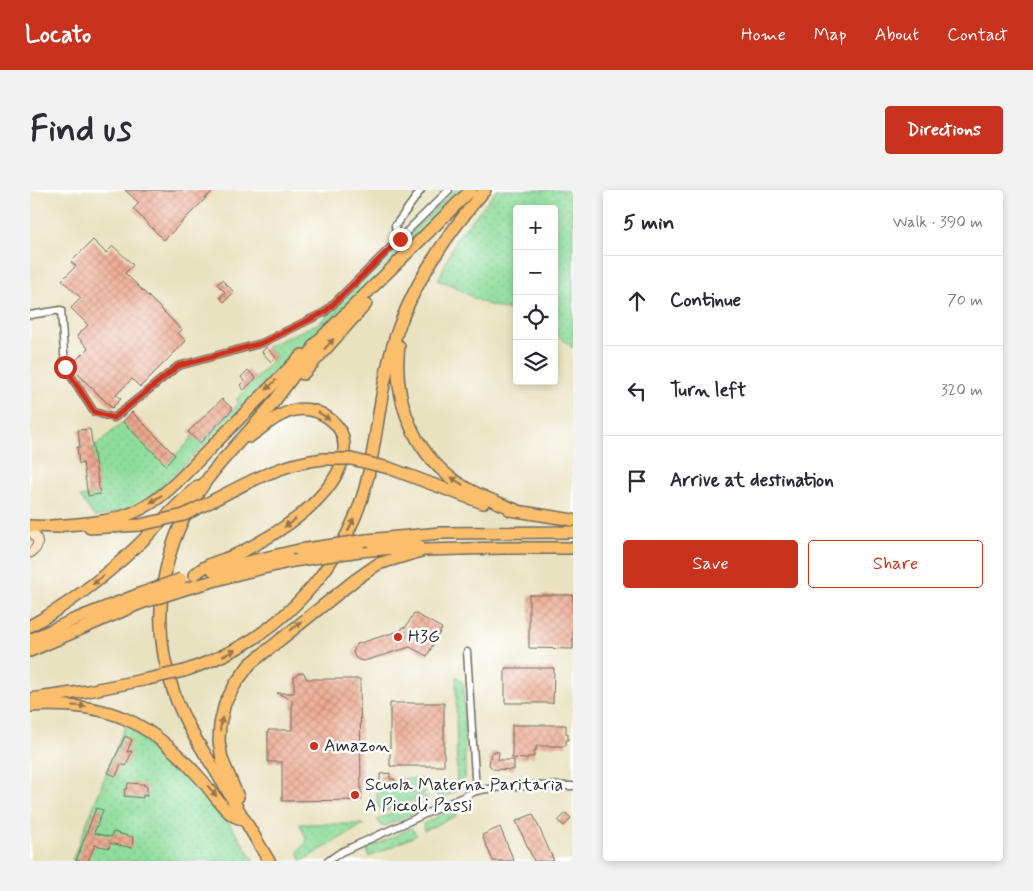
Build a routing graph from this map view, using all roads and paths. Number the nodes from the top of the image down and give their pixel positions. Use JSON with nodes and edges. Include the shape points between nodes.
{"nodes":[{"id":1,"x":421,"y":190,"type":"edge"},
{"id":2,"x":449,"y":190,"type":"edge"},
{"id":3,"x":471,"y":190,"type":"edge"},
{"id":4,"x":479,"y":190,"type":"edge"},
{"id":5,"x":485,"y":190,"type":"edge"},
{"id":6,"x":400,"y":239,"type":"junction"},
{"id":7,"x":420,"y":283,"type":"junction"},
{"id":8,"x":30,"y":315,"type":"edge"},
{"id":9,"x":320,"y":340,"type":"junction"},
{"id":10,"x":271,"y":405,"type":"junction"},
{"id":11,"x":235,"y":447,"type":"junction"},
{"id":12,"x":342,"y":459,"type":"junction"},
{"id":13,"x":216,"y":470,"type":"junction"},
{"id":14,"x":516,"y":510,"type":"junction"},
{"id":15,"x":573,"y":520,"type":"edge"},
{"id":16,"x":30,"y":526,"type":"edge"},
{"id":17,"x":51,"y":526,"type":"junction"},
{"id":18,"x":30,"y":532,"type":"edge"},
{"id":19,"x":573,"y":532,"type":"edge"},
{"id":20,"x":573,"y":542,"type":"edge"},
{"id":21,"x":573,"y":548,"type":"edge"},
{"id":22,"x":30,"y":553,"type":"edge"},
{"id":23,"x":194,"y":575,"type":"junction"},
{"id":24,"x":183,"y":584,"type":"junction"},
{"id":25,"x":141,"y":598,"type":"junction"},
{"id":26,"x":30,"y":626,"type":"edge"},
{"id":27,"x":30,"y":640,"type":"edge"},
{"id":28,"x":30,"y":651,"type":"edge"},
{"id":29,"x":467,"y":652,"type":"dead end"},
{"id":30,"x":30,"y":699,"type":"edge"},
{"id":31,"x":30,"y":706,"type":"edge"},
{"id":32,"x":573,"y":786,"type":"edge"},
{"id":33,"x":476,"y":791,"type":"junction"},
{"id":34,"x":245,"y":820,"type":"junction"},
{"id":35,"x":269,"y":861,"type":"edge"},
{"id":36,"x":328,"y":861,"type":"edge"}],
"edges":[{"from":1,"to":6,"type":"street","via":[[394,226]]},
{"from":2,"to":6,"type":"street"},
{"from":3,"to":9,"type":"highway"},
{"from":10,"to":4,"type":"highway","one_way":true},
{"from":5,"to":7,"type":"highway","via":[[450,234]]},
{"from":6,"to":8,"type":"street","via":[[325,312],[262,343],[178,366],[114,418],[94,412],[65,367],[61,310]]},
{"from":14,"to":7,"type":"highway","one_way":true,"via":[[476,493],[446,474],[415,435],[406,414],[399,386],[398,354],[403,329]]},
{"from":30,"to":7,"type":"highway","one_way":true,"bridge":true,"via":[[148,680],[207,663],[259,636],[304,596],[339,549],[357,512],[368,478],[395,340],[404,313]]},
{"from":9,"to":10,"type":"highway"},
{"from":9,"to":17,"type":"highway","one_way":true,"via":[[297,359],[162,495],[126,515],[89,523]]},
{"from":10,"to":11,"type":"highway"},
{"from":11,"to":12,"type":"highway","one_way":true,"via":[[280,415],[304,409],[326,416],[338,429],[344,445]]},
{"from":11,"to":13,"type":"highway"},
{"from":12,"to":14,"type":"highway","bridge":true,"via":[[361,460],[501,509]]},
{"from":12,"to":17,"type":"highway","bridge":true,"via":[[292,464],[264,474],[184,514],[140,525],[104,528]]},
{"from":12,"to":23,"type":"highway","one_way":true,"via":[[336,476],[310,508],[266,538]]},
{"from":13,"to":26,"type":"highway","one_way":true,"via":[[106,573],[78,596]]},
{"from":13,"to":34,"type":"highway","via":[[190,504],[173,543],[161,593],[160,621],[163,651],[174,694],[201,748]]},
{"from":14,"to":15,"type":"highway"},
{"from":16,"to":17,"type":"highway"},
{"from":18,"to":22,"type":"main road","via":[[38,542]]},
{"from":19,"to":23,"type":"highway","bridge":true,"via":[[440,533],[368,540],[299,550]]},
{"from":20,"to":24,"type":"highway","bridge":true,"via":[[472,542],[360,551]]},
{"from":34,"to":21,"type":"highway","one_way":true,"via":[[222,759],[220,724],[225,703],[242,673],[284,635],[378,564],[411,553],[450,549]]},
{"from":23,"to":24,"type":"highway"},
{"from":24,"to":25,"type":"highway","bridge":true},
{"from":25,"to":27,"type":"highway","via":[[73,620]]},
{"from":25,"to":28,"type":"highway"},
{"from":29,"to":33,"type":"street"},
{"from":31,"to":34,"type":"highway","one_way":true,"via":[[86,706],[130,720],[167,746],[232,816]]},
{"from":32,"to":33,"type":"street","via":[[496,787]]},
{"from":33,"to":36,"type":"street","via":[[341,852]]},
{"from":34,"to":35,"type":"highway"}]}
